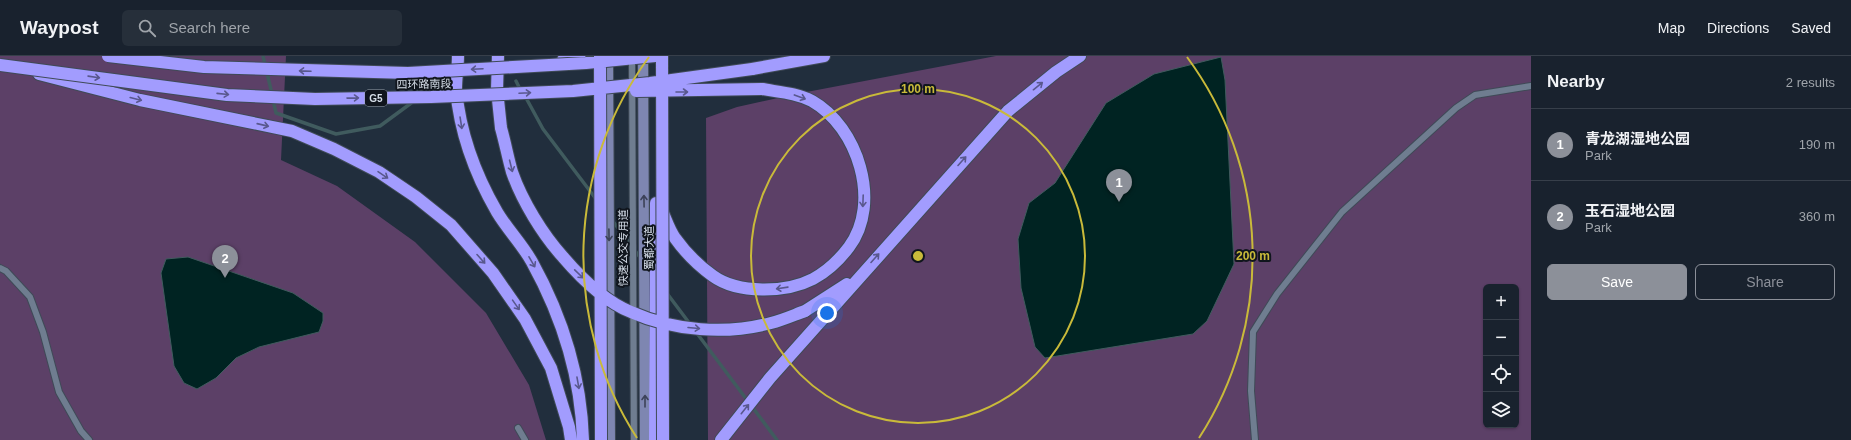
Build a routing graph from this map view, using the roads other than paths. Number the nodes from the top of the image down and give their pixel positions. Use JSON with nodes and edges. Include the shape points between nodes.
{"nodes":[{"id":1,"x":108,"y":56,"type":"edge"},
{"id":2,"x":458,"y":56,"type":"edge"},
{"id":3,"x":498,"y":56,"type":"edge"},
{"id":4,"x":588,"y":56,"type":"edge"},
{"id":5,"x":600,"y":56,"type":"edge"},
{"id":6,"x":608,"y":56,"type":"edge"},
{"id":7,"x":632,"y":56,"type":"edge"},
{"id":8,"x":642,"y":56,"type":"edge"},
{"id":9,"x":656,"y":56,"type":"edge"},
{"id":10,"x":662,"y":56,"type":"edge"},
{"id":11,"x":824,"y":56,"type":"edge"},
{"id":12,"x":1080,"y":56,"type":"edge"},
{"id":13,"x":2,"y":65,"type":"edge"},
{"id":14,"x":514,"y":68,"type":"junction"},
{"id":15,"x":1531,"y":86,"type":"edge"},
{"id":16,"x":573,"y":91,"type":"junction"},
{"id":17,"x":656,"y":198,"type":"junction"},
{"id":18,"x":0,"y":268,"type":"edge"},
{"id":19,"x":858,"y":277,"type":"junction"},
{"id":20,"x":518,"y":428,"type":"dead end"},
{"id":21,"x":89,"y":440,"type":"edge"},
{"id":22,"x":525,"y":440,"type":"edge"},
{"id":23,"x":571,"y":440,"type":"edge"},
{"id":24,"x":583,"y":440,"type":"edge"},
{"id":25,"x":601,"y":440,"type":"edge"},
{"id":26,"x":610,"y":440,"type":"edge"},
{"id":27,"x":634,"y":440,"type":"edge"},
{"id":28,"x":645,"y":440,"type":"edge"},
{"id":29,"x":655,"y":440,"type":"edge"},
{"id":30,"x":663,"y":440,"type":"edge"},
{"id":31,"x":721,"y":440,"type":"edge"},
{"id":32,"x":1256,"y":440,"type":"edge"}],
"edges":[{"from":14,"to":1,"type":"highway","name":"四环路南段","one_way":true,"bridge":true,"via":[[408,73],[310,71],[204,67]]},
{"from":2,"to":24,"type":"highway","one_way":true,"via":[[456,88],[464,138],[478,177],[498,213],[531,260],[556,310],[574,366],[582,408]]},
{"from":3,"to":19,"type":"highway","one_way":true,"bridge":true,"via":[[496,90],[501,128],[512,173],[532,213],[546,238],[570,265],[597,291],[630,312],[678,326],[740,328],[771,323],[805,311]]},
{"from":4,"to":14,"type":"highway","bridge":true},
{"from":5,"to":25,"type":"highway","bridge":true},
{"from":6,"to":26,"type":"main road","one_way":true},
{"from":7,"to":27,"type":"lane","name":"快速公交专用道","bridge":true},
{"from":28,"to":8,"type":"main road","one_way":true},
{"from":9,"to":14,"type":"highway","name":"四环路南段","bridge":true},
{"from":9,"to":17,"type":"highway"},
{"from":10,"to":30,"type":"highway","name":"蜀都大道","bridge":true},
{"from":11,"to":16,"type":"highway","name":"四环路南段","number":"G5","bridge":true,"via":[[650,83]]},
{"from":19,"to":12,"type":"highway","one_way":true,"via":[[1008,110]]},
{"from":13,"to":16,"type":"highway","name":"四环路南段","number":"G5","one_way":true,"bridge":true,"via":[[234,95],[416,98]]},
{"from":13,"to":23,"type":"highway","one_way":true,"bridge":true,"via":[[140,100],[292,131],[379,172],[451,225],[493,273],[525,319],[551,368]]},
{"from":15,"to":32,"type":"lane","via":[[1475,95],[1456,108],[1342,212],[1277,294],[1253,332],[1251,390]]},
{"from":16,"to":17,"type":"highway","one_way":true,"bridge":true,"via":[[762,90],[793,94],[812,102],[829,114],[845,131],[857,154],[864,202],[860,224],[849,246],[834,263],[813,279],[792,286],[763,290],[736,286],[714,277],[694,260],[674,237]]},
{"from":17,"to":29,"type":"highway"},
{"from":18,"to":21,"type":"lane","via":[[6,271],[30,297],[43,332],[59,392],[81,431]]},
{"from":31,"to":19,"type":"highway","one_way":true,"via":[[770,378]]},
{"from":20,"to":22,"type":"lane"}]}
